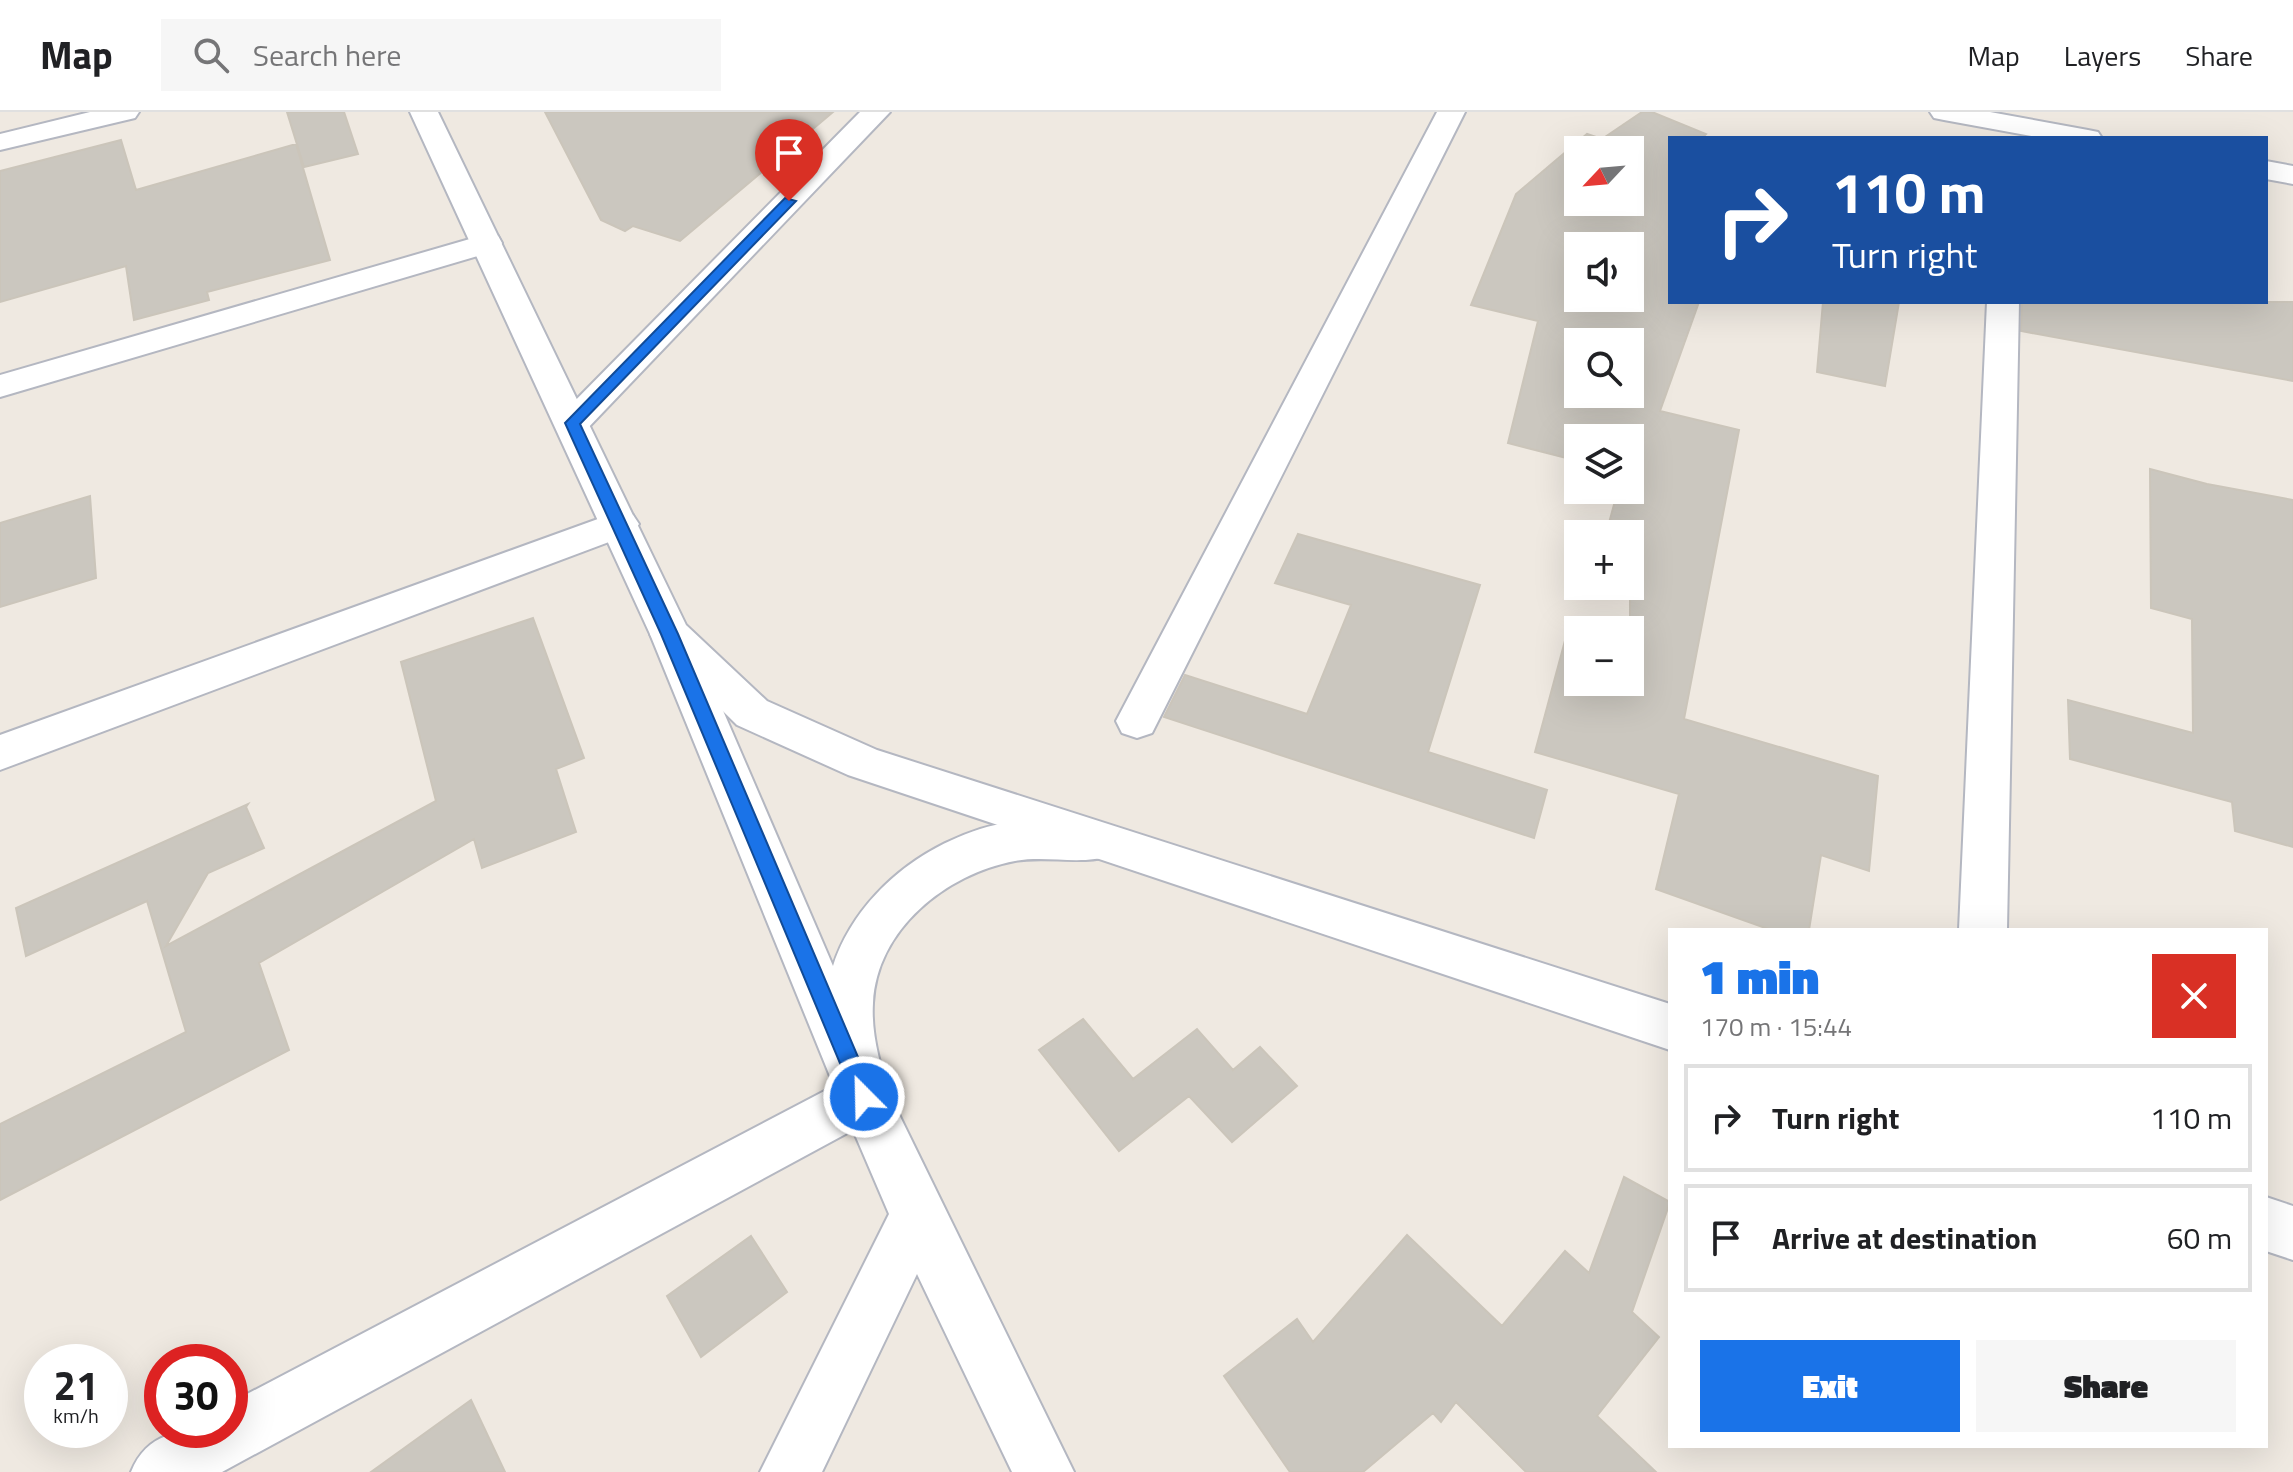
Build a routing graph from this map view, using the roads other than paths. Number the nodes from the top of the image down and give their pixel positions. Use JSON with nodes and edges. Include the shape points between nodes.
{"nodes":[{"id":1,"x":125,"y":112,"type":"edge"},
{"id":2,"x":424,"y":112,"type":"edge"},
{"id":3,"x":876,"y":112,"type":"edge"},
{"id":4,"x":1451,"y":112,"type":"edge"},
{"id":5,"x":1944,"y":112,"type":"edge"},
{"id":6,"x":2008,"y":131,"type":"edge"},
{"id":7,"x":2065,"y":136,"type":"edge"},
{"id":8,"x":0,"y":142,"type":"edge"},
{"id":9,"x":2268,"y":170,"type":"edge"},
{"id":10,"x":2293,"y":175,"type":"edge"},
{"id":11,"x":487,"y":243,"type":"junction"},
{"id":12,"x":2003,"y":304,"type":"edge"},
{"id":13,"x":0,"y":386,"type":"edge"},
{"id":14,"x":573,"y":423,"type":"junction"},
{"id":15,"x":620,"y":524,"type":"junction"},
{"id":16,"x":670,"y":634,"type":"junction"},
{"id":17,"x":1137,"y":721,"type":"dead end"},
{"id":18,"x":0,"y":753,"type":"edge"},
{"id":19,"x":1130,"y":849,"type":"junction"},
{"id":20,"x":1983,"y":928,"type":"edge"},
{"id":21,"x":1668,"y":1026,"type":"edge"},
{"id":22,"x":864,"y":1097,"type":"junction"},
{"id":23,"x":917,"y":1215,"type":"junction"},
{"id":24,"x":2268,"y":1225,"type":"edge"},
{"id":25,"x":2293,"y":1233,"type":"edge"},
{"id":26,"x":161,"y":1472,"type":"edge"},
{"id":27,"x":790,"y":1472,"type":"edge"},
{"id":28,"x":1044,"y":1472,"type":"edge"}],
"edges":[{"from":1,"to":8,"type":"street"},
{"from":2,"to":11,"type":"street"},
{"from":3,"to":14,"type":"street"},
{"from":4,"to":17,"type":"street"},
{"from":5,"to":6,"type":"street"},
{"from":6,"to":7,"type":"street"},
{"from":9,"to":10,"type":"street"},
{"from":11,"to":13,"type":"street"},
{"from":11,"to":14,"type":"street"},
{"from":12,"to":20,"type":"street"},
{"from":14,"to":15,"type":"street"},
{"from":15,"to":16,"type":"street"},
{"from":15,"to":18,"type":"street"},
{"from":16,"to":19,"type":"street","via":[[752,713],[863,763]]},
{"from":16,"to":22,"type":"street"},
{"from":19,"to":21,"type":"street"},
{"from":19,"to":22,"type":"street","via":[[1080,839],[1020,838],[961,854],[909,886],[871,932],[849,989],[850,1049]]},
{"from":22,"to":23,"type":"street"},
{"from":22,"to":26,"type":"street"},
{"from":23,"to":27,"type":"street"},
{"from":23,"to":28,"type":"street"},
{"from":24,"to":25,"type":"street"}]}
